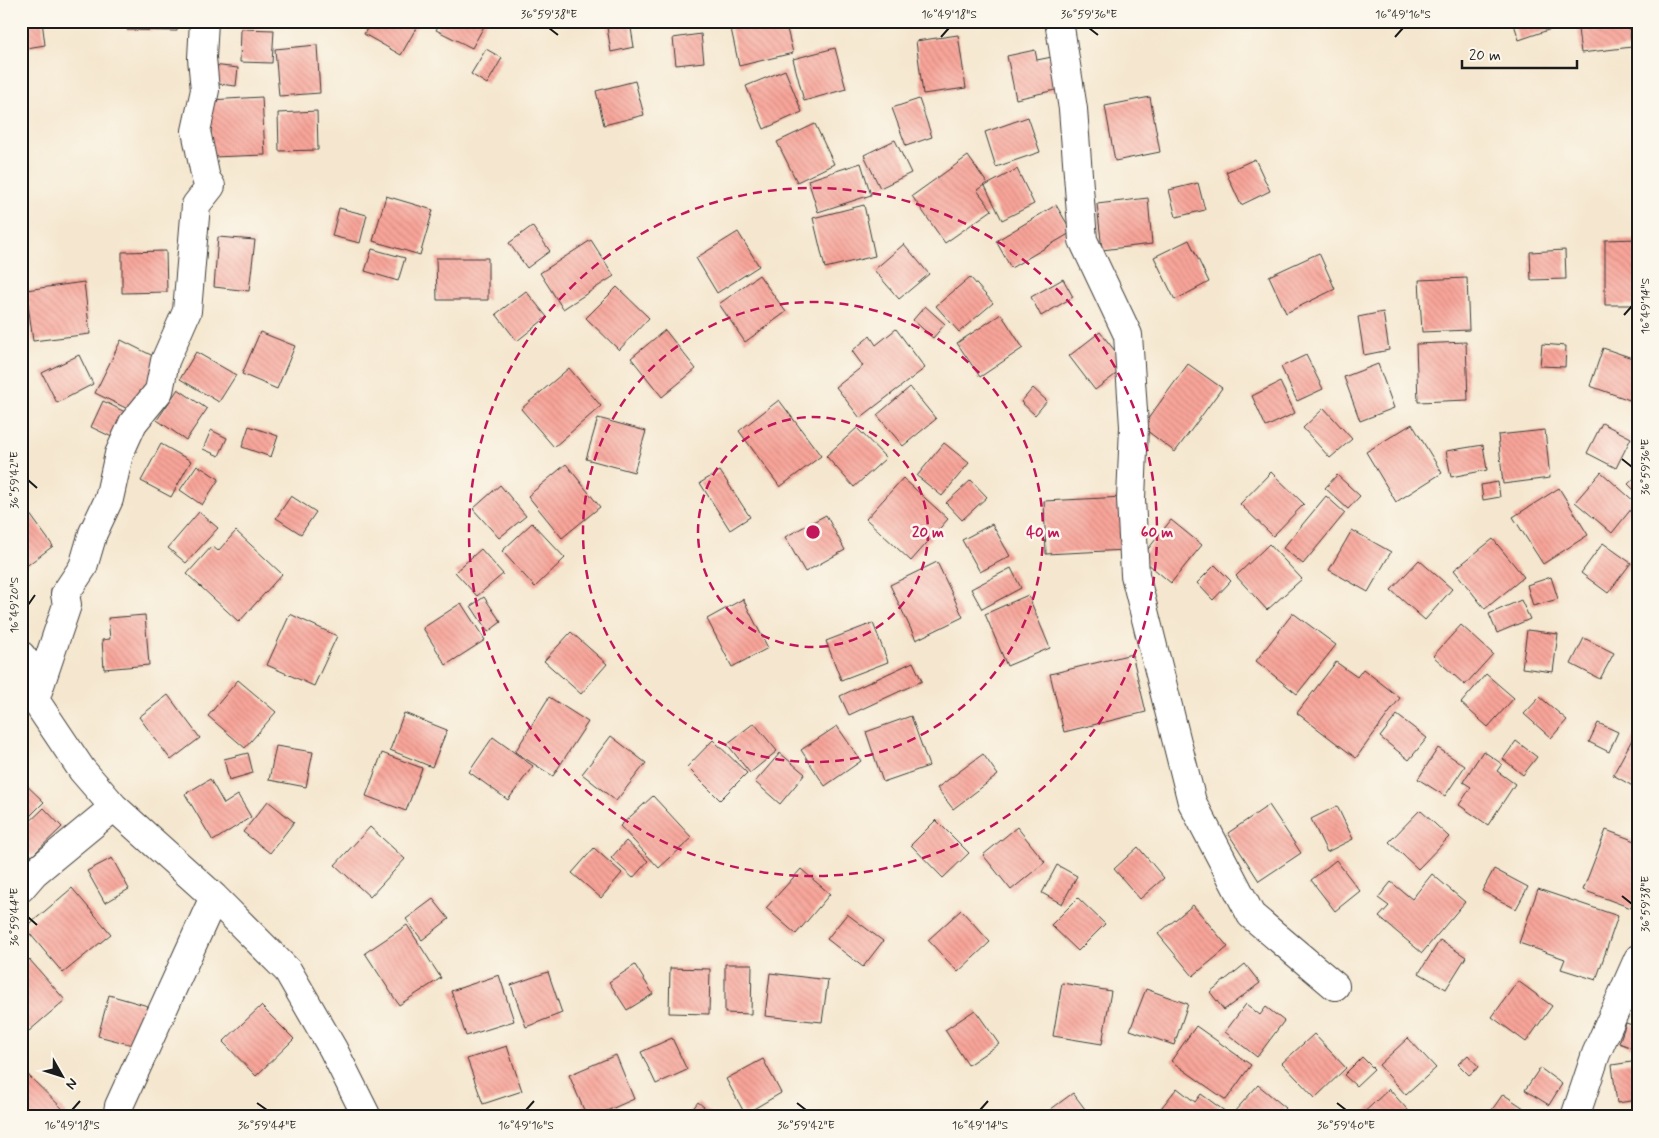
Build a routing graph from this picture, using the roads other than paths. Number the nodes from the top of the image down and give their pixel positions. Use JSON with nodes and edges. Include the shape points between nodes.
{"nodes":[{"id":1,"x":204,"y":21,"type":"edge"},
{"id":2,"x":1059,"y":21,"type":"edge"},
{"id":3,"x":21,"y":655,"type":"edge"},
{"id":4,"x":35,"y":700,"type":"junction"},
{"id":5,"x":114,"y":807,"type":"junction"},
{"id":6,"x":21,"y":888,"type":"edge"},
{"id":7,"x":214,"y":897,"type":"junction"},
{"id":8,"x":1638,"y":959,"type":"edge"},
{"id":9,"x":1335,"y":986,"type":"dead end"},
{"id":10,"x":117,"y":1117,"type":"edge"},
{"id":11,"x":367,"y":1117,"type":"edge"},
{"id":12,"x":1575,"y":1117,"type":"edge"}],
"edges":[{"from":1,"to":4,"type":"street","via":[[202,58],[205,90],[196,132],[206,179],[211,186],[196,205],[187,311],[165,360],[159,391],[133,423],[119,454],[109,499],[93,533],[83,566],[65,594],[68,605]]},
{"from":2,"to":9,"type":"street","via":[[1073,109],[1083,240],[1128,336],[1134,426],[1131,499],[1135,575],[1192,802],[1251,915]]},
{"from":3,"to":4,"type":"street","via":[[38,678]]},
{"from":4,"to":5,"type":"street","via":[[82,770]]},
{"from":5,"to":6,"type":"street","via":[[34,873]]},
{"from":5,"to":7,"type":"street"},
{"from":7,"to":10,"type":"street"},
{"from":7,"to":11,"type":"street","via":[[288,971],[334,1049]]},
{"from":8,"to":12,"type":"street","via":[[1596,1054]]}]}
